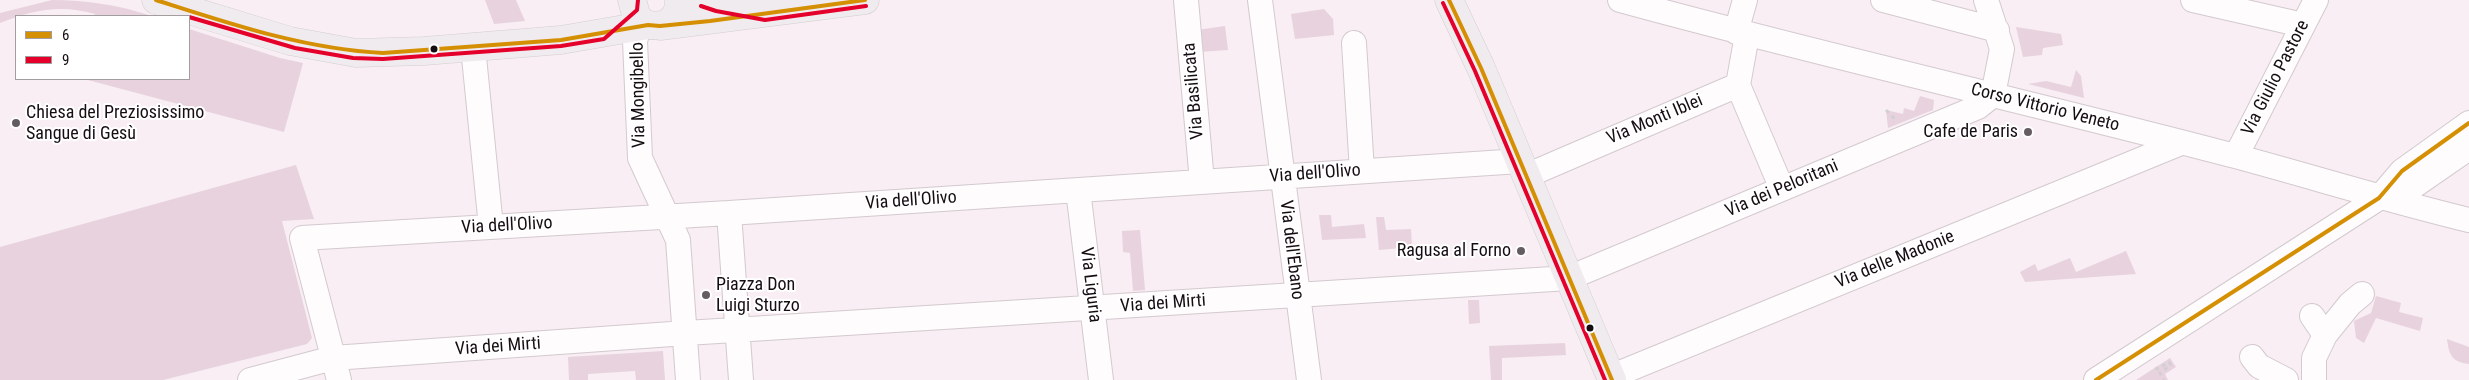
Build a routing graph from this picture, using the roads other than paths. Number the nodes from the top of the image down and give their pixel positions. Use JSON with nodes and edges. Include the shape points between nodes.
{"nodes":[{"id":1,"x":156,"y":0,"type":"edge"},
{"id":2,"x":679,"y":0,"type":"edge"},
{"id":3,"x":702,"y":0,"type":"edge"},
{"id":4,"x":865,"y":0,"type":"edge"},
{"id":5,"x":1186,"y":0,"type":"edge"},
{"id":6,"x":1260,"y":0,"type":"edge"},
{"id":7,"x":1620,"y":0,"type":"edge"},
{"id":8,"x":1745,"y":0,"type":"edge"},
{"id":9,"x":1883,"y":0,"type":"edge"},
{"id":10,"x":1986,"y":0,"type":"edge"},
{"id":11,"x":2193,"y":0,"type":"edge"},
{"id":12,"x":2316,"y":0,"type":"edge"},
{"id":13,"x":1455,"y":5,"type":"edge"},
{"id":14,"x":1944,"y":8,"type":"edge"},
{"id":15,"x":639,"y":12,"type":"edge"},
{"id":16,"x":765,"y":14,"type":"junction"},
{"id":17,"x":2303,"y":25,"type":"junction"},
{"id":18,"x":1997,"y":30,"type":"junction"},
{"id":19,"x":1742,"y":33,"type":"junction"},
{"id":20,"x":1354,"y":43,"type":"dead end"},
{"id":21,"x":473,"y":47,"type":"junction"},
{"id":22,"x":1738,"y":85,"type":"junction"},
{"id":23,"x":1993,"y":95,"type":"junction"},
{"id":24,"x":2469,"y":123,"type":"edge"},
{"id":25,"x":2181,"y":143,"type":"junction"},
{"id":26,"x":2469,"y":148,"type":"edge"},
{"id":27,"x":2236,"y":156,"type":"junction"},
{"id":28,"x":640,"y":158,"type":"junction"},
{"id":29,"x":1523,"y":169,"type":"junction"},
{"id":30,"x":1362,"y":170,"type":"junction"},
{"id":31,"x":1282,"y":176,"type":"junction"},
{"id":32,"x":1202,"y":182,"type":"junction"},
{"id":33,"x":1782,"y":189,"type":"junction"},
{"id":34,"x":1078,"y":190,"type":"junction"},
{"id":35,"x":2379,"y":198,"type":"junction"},
{"id":36,"x":729,"y":213,"type":"junction"},
{"id":37,"x":668,"y":217,"type":"junction"},
{"id":38,"x":644,"y":218,"type":"junction"},
{"id":39,"x":2469,"y":220,"type":"edge"},
{"id":40,"x":491,"y":227,"type":"junction"},
{"id":41,"x":1569,"y":278,"type":"junction"},
{"id":42,"x":2362,"y":294,"type":"dead end"},
{"id":43,"x":1297,"y":295,"type":"junction"},
{"id":44,"x":1093,"y":308,"type":"junction"},
{"id":45,"x":747,"y":330,"type":"junction"},
{"id":46,"x":686,"y":333,"type":"junction"},
{"id":47,"x":2252,"y":356,"type":"dead end"},
{"id":48,"x":336,"y":369,"type":"edge"},
{"id":49,"x":1611,"y":378,"type":"edge"},
{"id":50,"x":250,"y":380,"type":"edge"},
{"id":51,"x":688,"y":380,"type":"edge"},
{"id":52,"x":741,"y":380,"type":"edge"},
{"id":53,"x":1101,"y":380,"type":"edge"},
{"id":54,"x":1309,"y":380,"type":"edge"},
{"id":55,"x":2096,"y":380,"type":"edge"},
{"id":56,"x":2286,"y":380,"type":"edge"},
{"id":57,"x":2314,"y":380,"type":"edge"}],
"edges":[{"from":1,"to":21,"type":"main road","via":[[290,41],[347,51],[383,53]]},
{"from":2,"to":15,"type":"main road","via":[[676,15],[666,24]]},
{"from":3,"to":16,"type":"main road"},
{"from":4,"to":16,"type":"main road"},
{"from":5,"to":32,"type":"street","name":"Via Basilicata"},
{"from":6,"to":31,"type":"street","name":"Via dell'Ebano"},
{"from":7,"to":19,"type":"street","name":"Corso Vittorio Veneto"},
{"from":8,"to":19,"type":"street"},
{"from":9,"to":14,"type":"street"},
{"from":10,"to":18,"type":"street"},
{"from":11,"to":17,"type":"street"},
{"from":12,"to":17,"type":"street","name":"Via Giulio Pastore"},
{"from":13,"to":29,"type":"main road"},
{"from":14,"to":18,"type":"street"},
{"from":15,"to":16,"type":"main road"},
{"from":15,"to":21,"type":"main road","via":[[602,33],[561,40]]},
{"from":15,"to":28,"type":"street","name":"Via Mongibello","via":[[635,41]]},
{"from":17,"to":27,"type":"street","name":"Via Giulio Pastore"},
{"from":18,"to":23,"type":"street","via":[[2002,49]]},
{"from":19,"to":22,"type":"street"},
{"from":19,"to":23,"type":"street","name":"Corso Vittorio Veneto"},
{"from":20,"to":30,"type":"street"},
{"from":21,"to":40,"type":"street"},
{"from":22,"to":29,"type":"street","name":"Via Monti Iblei"},
{"from":22,"to":33,"type":"street"},
{"from":23,"to":25,"type":"street","name":"Corso Vittorio Veneto"},
{"from":23,"to":33,"type":"street","name":"Via dei Peloritani","via":[[1978,107]]},
{"from":24,"to":35,"type":"street","via":[[2402,171]]},
{"from":25,"to":27,"type":"street","name":"Corso Vittorio Veneto"},
{"from":25,"to":49,"type":"street","name":"Via delle Madonie"},
{"from":26,"to":35,"type":"street","via":[[2414,186]]},
{"from":27,"to":35,"type":"street","name":"Corso Vittorio Veneto"},
{"from":28,"to":37,"type":"street","name":"Via Mongibello"},
{"from":28,"to":38,"type":"street"},
{"from":29,"to":30,"type":"street","name":"Via dell'Olivo"},
{"from":29,"to":41,"type":"main road"},
{"from":30,"to":31,"type":"street","name":"Via dell'Olivo"},
{"from":31,"to":32,"type":"street","name":"Via dell'Olivo"},
{"from":31,"to":43,"type":"street","name":"Via dell'Ebano"},
{"from":32,"to":34,"type":"street","name":"Via dell'Olivo"},
{"from":33,"to":41,"type":"street","name":"Via dei Peloritani"},
{"from":34,"to":36,"type":"street","name":"Via dell'Olivo"},
{"from":34,"to":44,"type":"street","name":"Via Liguria"},
{"from":35,"to":39,"type":"street","name":"Corso Vittorio Veneto"},
{"from":35,"to":55,"type":"street"},
{"from":36,"to":37,"type":"street","name":"Via dell'Olivo"},
{"from":36,"to":45,"type":"street"},
{"from":37,"to":38,"type":"street","name":"Via dell'Olivo"},
{"from":37,"to":46,"type":"street","name":"Via Mongibello","via":[[678,240]]},
{"from":38,"to":40,"type":"street","name":"Via dell'Olivo"},
{"from":40,"to":48,"type":"street","name":"Via dell'Olivo","via":[[302,238]]},
{"from":41,"to":43,"type":"street","name":"Via dei Mirti"},
{"from":41,"to":49,"type":"main road"},
{"from":42,"to":57,"type":"street","via":[[2319,326]]},
{"from":43,"to":44,"type":"street","name":"Via dei Mirti"},
{"from":43,"to":54,"type":"street","name":"Via dell'Ebano"},
{"from":44,"to":45,"type":"street","name":"Via dei Mirti"},
{"from":44,"to":53,"type":"street","name":"Via Liguria"},
{"from":45,"to":46,"type":"street","name":"Via dei Mirti"},
{"from":45,"to":52,"type":"street"},
{"from":46,"to":48,"type":"street","name":"Via dei Mirti"},
{"from":46,"to":51,"type":"street","name":"Via Mongibello"},
{"from":47,"to":56,"type":"street","via":[[2259,366]]},
{"from":48,"to":50,"type":"street","name":"Via dei Mirti"}]}
